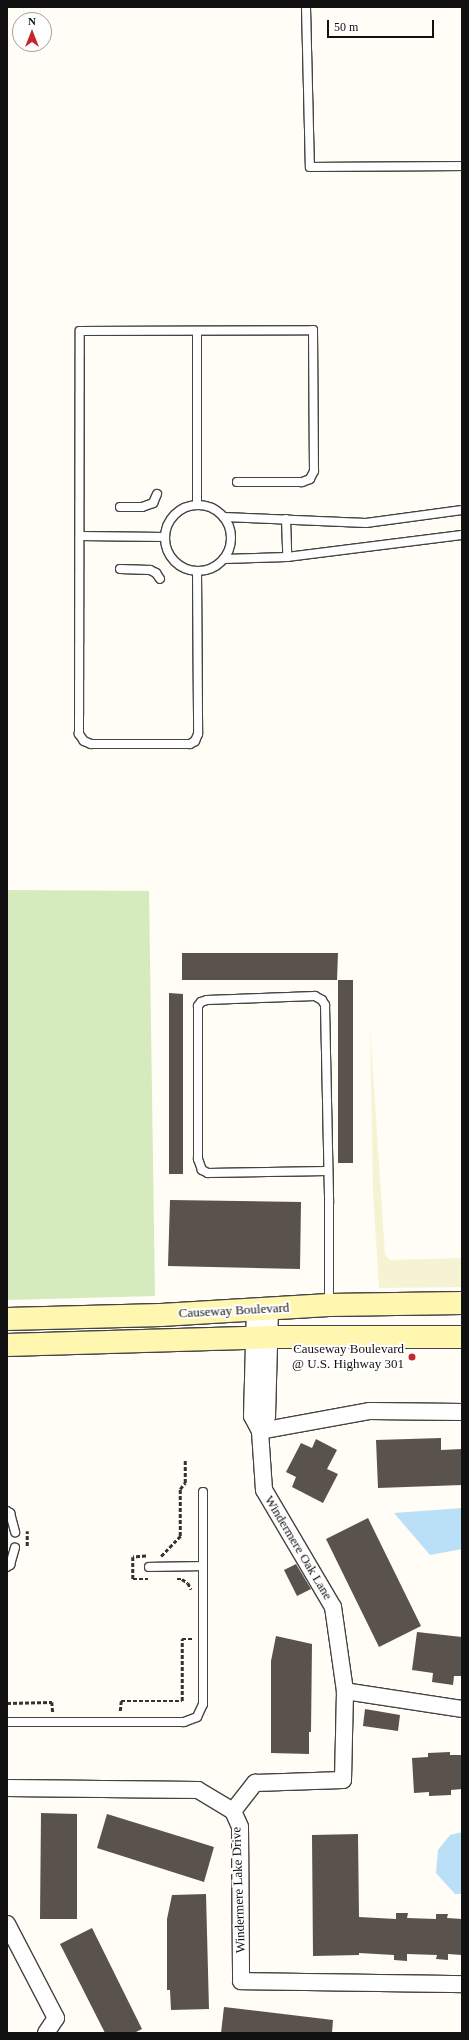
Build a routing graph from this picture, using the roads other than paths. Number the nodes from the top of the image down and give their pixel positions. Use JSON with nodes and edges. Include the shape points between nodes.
{"nodes":[{"id":1,"x":306,"y":7,"type":"edge"},
{"id":2,"x":462,"y":166,"type":"edge"},
{"id":3,"x":197,"y":331,"type":"junction"},
{"id":4,"x":237,"y":482,"type":"dead end"},
{"id":5,"x":157,"y":494,"type":"dead end"},
{"id":6,"x":197,"y":505,"type":"junction"},
{"id":7,"x":120,"y":507,"type":"dead end"},
{"id":8,"x":462,"y":510,"type":"edge"},
{"id":9,"x":224,"y":517,"type":"junction"},
{"id":10,"x":286,"y":519,"type":"junction"},
{"id":11,"x":462,"y":535,"type":"edge"},
{"id":12,"x":80,"y":536,"type":"junction"},
{"id":13,"x":165,"y":537,"type":"junction"},
{"id":14,"x":287,"y":557,"type":"junction"},
{"id":15,"x":224,"y":559,"type":"junction"},
{"id":16,"x":120,"y":569,"type":"dead end"},
{"id":17,"x":196,"y":571,"type":"junction"},
{"id":18,"x":160,"y":578,"type":"dead end"},
{"id":19,"x":328,"y":1171,"type":"junction"},
{"id":20,"x":462,"y":1303,"type":"edge"},
{"id":21,"x":329,"y":1305,"type":"junction"},
{"id":22,"x":263,"y":1309,"type":"junction"},
{"id":23,"x":7,"y":1319,"type":"edge"},
{"id":24,"x":263,"y":1337,"type":"junction"},
{"id":25,"x":462,"y":1337,"type":"edge"},
{"id":26,"x":7,"y":1345,"type":"edge"},
{"id":27,"x":462,"y":1412,"type":"edge"},
{"id":28,"x":260,"y":1431,"type":"junction"},
{"id":29,"x":203,"y":1492,"type":"dead end"},
{"id":30,"x":7,"y":1511,"type":"edge"},
{"id":31,"x":16,"y":1532,"type":"dead end"},
{"id":32,"x":16,"y":1548,"type":"dead end"},
{"id":33,"x":149,"y":1566,"type":"dead end"},
{"id":34,"x":203,"y":1566,"type":"junction"},
{"id":35,"x":7,"y":1567,"type":"edge"},
{"id":36,"x":345,"y":1690,"type":"junction"},
{"id":37,"x":462,"y":1709,"type":"edge"},
{"id":38,"x":7,"y":1722,"type":"edge"},
{"id":39,"x":7,"y":1788,"type":"edge"},
{"id":40,"x":233,"y":1812,"type":"junction"},
{"id":41,"x":7,"y":1924,"type":"edge"},
{"id":42,"x":462,"y":1984,"type":"edge"},
{"id":43,"x":46,"y":2033,"type":"edge"}],
"edges":[{"from":1,"to":2,"type":"lane","via":[[310,167]]},
{"from":3,"to":4,"type":"lane","via":[[313,330],[314,471],[310,479],[302,482]]},
{"from":3,"to":6,"type":"lane"},
{"from":3,"to":12,"type":"lane","via":[[80,331]]},
{"from":5,"to":7,"type":"lane","via":[[153,504]]},
{"from":6,"to":9,"type":"lane","via":[[208,507]]},
{"from":6,"to":13,"type":"lane","via":[[175,514],[168,525]]},
{"from":8,"to":10,"type":"lane","via":[[366,523]]},
{"from":9,"to":10,"type":"lane"},
{"from":9,"to":15,"type":"lane","via":[[230,527],[232,538],[230,549]]},
{"from":10,"to":14,"type":"lane"},
{"from":11,"to":14,"type":"lane"},
{"from":12,"to":13,"type":"lane"},
{"from":12,"to":17,"type":"lane","via":[[79,734],[84,741],[91,744],[190,744],[196,741]]},
{"from":13,"to":17,"type":"lane","via":[[166,546],[174,561],[180,566]]},
{"from":14,"to":15,"type":"lane"},
{"from":15,"to":17,"type":"lane","via":[[212,568]]},
{"from":16,"to":18,"type":"lane","via":[[150,570]]},
{"from":19,"to":19,"type":"lane","via":[[325,1005],[322,1000],[315,996],[201,1002],[198,1006],[198,1163],[202,1170],[208,1173]]},
{"from":19,"to":21,"type":"lane"},
{"from":20,"to":21,"type":"main road","name":"Causeway Boulevard"},
{"from":21,"to":22,"type":"main road","name":"Causeway Boulevard"},
{"from":22,"to":23,"type":"main road","name":"Causeway Boulevard"},
{"from":22,"to":24,"type":"street","name":"Windermere Oak Lane"},
{"from":24,"to":25,"type":"main road","name":"Causeway Boulevard"},
{"from":24,"to":26,"type":"main road","name":"Causeway Boulevard"},
{"from":24,"to":28,"type":"street","name":"Windermere Oak Lane","via":[[266,1416]]},
{"from":27,"to":28,"type":"street","via":[[370,1411]]},
{"from":28,"to":36,"type":"street","name":"Windermere Oak Lane","via":[[264,1490],[333,1606]]},
{"from":29,"to":34,"type":"lane"},
{"from":30,"to":31,"type":"lane"},
{"from":32,"to":35,"type":"lane"},
{"from":33,"to":34,"type":"lane"},
{"from":34,"to":38,"type":"lane","via":[[203,1704],[196,1717],[184,1722]]},
{"from":36,"to":37,"type":"street"},
{"from":36,"to":40,"type":"street","name":"Windermere Oak Lane","via":[[343,1780],[255,1783]]},
{"from":39,"to":40,"type":"street","name":"Windermere Lake Drive","via":[[198,1790]]},
{"from":40,"to":42,"type":"street","name":"Windermere Lake Drive","via":[[240,1827],[241,1981]]},
{"from":41,"to":43,"type":"street","via":[[56,2018]]}]}
